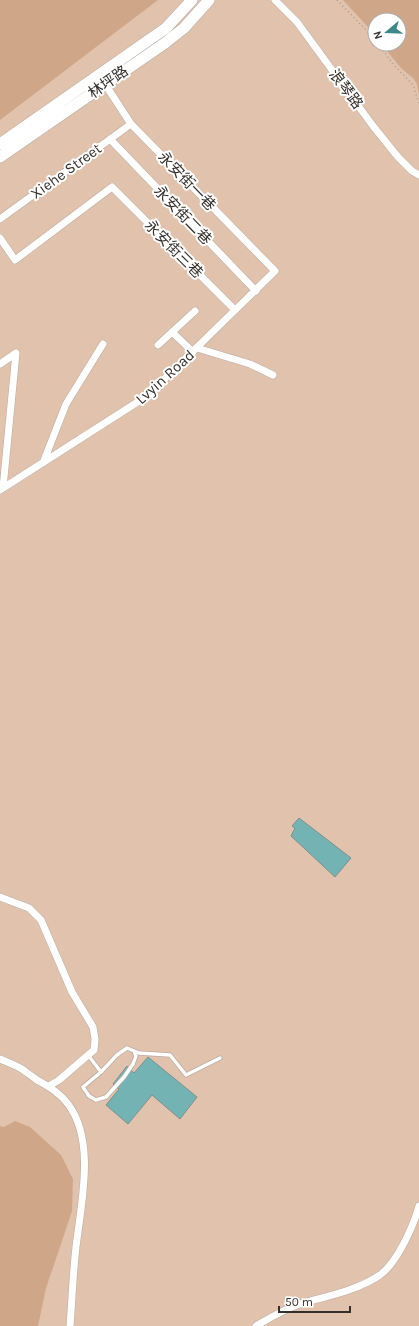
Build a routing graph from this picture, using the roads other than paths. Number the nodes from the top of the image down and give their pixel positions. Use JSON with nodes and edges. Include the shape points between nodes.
{"nodes":[{"id":1,"x":192,"y":0,"type":"edge"},
{"id":2,"x":210,"y":0,"type":"edge"},
{"id":3,"x":275,"y":0,"type":"edge"},
{"id":4,"x":104,"y":84,"type":"junction"},
{"id":5,"x":131,"y":124,"type":"junction"},
{"id":6,"x":110,"y":139,"type":"junction"},
{"id":7,"x":0,"y":144,"type":"edge"},
{"id":8,"x":0,"y":157,"type":"edge"},
{"id":9,"x":419,"y":175,"type":"edge"},
{"id":10,"x":0,"y":219,"type":"edge"},
{"id":11,"x":0,"y":238,"type":"edge"},
{"id":12,"x":275,"y":271,"type":"joint"},
{"id":13,"x":256,"y":291,"type":"junction"},
{"id":14,"x":235,"y":310,"type":"junction"},
{"id":15,"x":195,"y":311,"type":"dead end"},
{"id":16,"x":172,"y":332,"type":"junction"},
{"id":17,"x":103,"y":344,"type":"dead end"},
{"id":18,"x":158,"y":345,"type":"dead end"},
{"id":19,"x":195,"y":350,"type":"junction"},
{"id":20,"x":0,"y":364,"type":"edge"},
{"id":21,"x":273,"y":374,"type":"dead end"},
{"id":22,"x":43,"y":463,"type":"junction"},
{"id":23,"x":2,"y":489,"type":"edge"},
{"id":24,"x":0,"y":897,"type":"edge"},
{"id":25,"x":134,"y":1051,"type":"junction"},
{"id":26,"x":88,"y":1055,"type":"junction"},
{"id":27,"x":220,"y":1058,"type":"dead end"},
{"id":28,"x":0,"y":1059,"type":"edge"},
{"id":29,"x":101,"y":1072,"type":"junction"},
{"id":30,"x":49,"y":1086,"type":"junction"},
{"id":31,"x":419,"y":1206,"type":"edge"},
{"id":32,"x":70,"y":1326,"type":"edge"},
{"id":33,"x":256,"y":1326,"type":"edge"}],
"edges":[{"from":1,"to":7,"type":"main road","name":"林坪路","via":[[166,28]]},
{"from":2,"to":4,"type":"main road","name":"林坪路","via":[[184,28]]},
{"from":3,"to":9,"type":"street","name":"浪琴路","via":[[297,22],[398,157]]},
{"from":4,"to":5,"type":"street","name":"永安街一巷"},
{"from":4,"to":8,"type":"main road","name":"林坪路"},
{"from":5,"to":6,"type":"street","name":"Xiehe Street"},
{"from":5,"to":12,"type":"street","name":"永安街一巷"},
{"from":6,"to":10,"type":"street","name":"Xiehe Street"},
{"from":6,"to":13,"type":"street","name":"永安街二巷"},
{"from":11,"to":14,"type":"street","name":"永安街三巷","via":[[15,260],[112,187]]},
{"from":12,"to":13,"type":"street","name":"Lvyin Road"},
{"from":13,"to":14,"type":"street","name":"Lvyin Road"},
{"from":14,"to":19,"type":"street","name":"Lvyin Road"},
{"from":15,"to":16,"type":"street"},
{"from":16,"to":18,"type":"street"},
{"from":16,"to":19,"type":"street"},
{"from":17,"to":22,"type":"street","via":[[66,404]]},
{"from":19,"to":21,"type":"street","via":[[250,364]]},
{"from":19,"to":22,"type":"street","name":"Lvyin Road","via":[[147,396]]},
{"from":20,"to":23,"type":"street","via":[[16,353]]},
{"from":22,"to":23,"type":"street","name":"Lvyin Road"},
{"from":24,"to":26,"type":"street","via":[[28,908],[41,920],[72,992],[94,1027],[94,1050]]},
{"from":25,"to":27,"type":"lane","via":[[170,1055],[186,1075]]},
{"from":25,"to":29,"type":"lane","via":[[127,1048]]},
{"from":25,"to":29,"type":"lane","via":[[136,1056],[133,1064],[124,1077],[106,1097],[96,1100],[88,1096],[83,1087]]},
{"from":26,"to":29,"type":"lane"},
{"from":26,"to":30,"type":"street"},
{"from":28,"to":30,"type":"street","via":[[21,1068]]},
{"from":30,"to":32,"type":"street","via":[[68,1104],[77,1119],[83,1142],[85,1165]]},
{"from":31,"to":33,"type":"street","via":[[394,1260],[381,1274],[363,1284],[291,1308]]}]}
